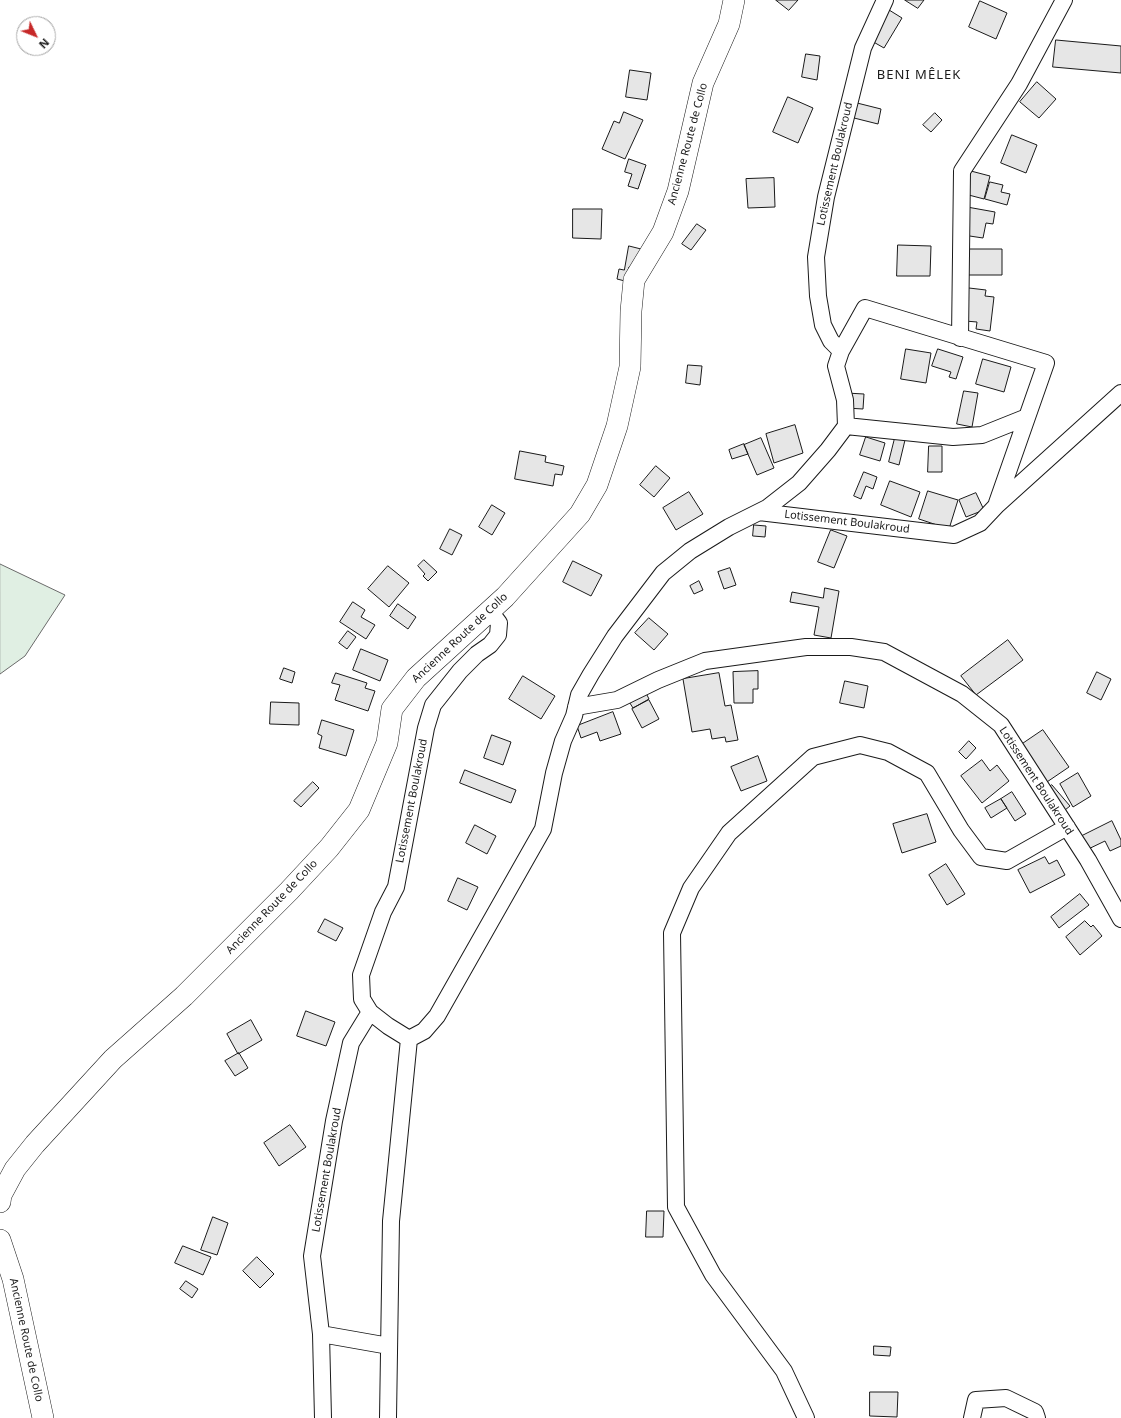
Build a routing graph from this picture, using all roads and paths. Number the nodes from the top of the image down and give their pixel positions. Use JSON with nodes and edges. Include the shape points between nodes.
{"nodes":[{"id":1,"x":734,"y":0,"type":"edge"},
{"id":2,"x":885,"y":0,"type":"edge"},
{"id":3,"x":1064,"y":0,"type":"edge"},
{"id":4,"x":960,"y":338,"type":"junction"},
{"id":5,"x":841,"y":351,"type":"junction"},
{"id":6,"x":1121,"y":393,"type":"edge"},
{"id":7,"x":1027,"y":417,"type":"junction"},
{"id":8,"x":846,"y":426,"type":"junction"},
{"id":9,"x":997,"y":505,"type":"junction"},
{"id":10,"x":758,"y":512,"type":"junction"},
{"id":11,"x":490,"y":611,"type":"junction"},
{"id":12,"x":576,"y":707,"type":"junction"},
{"id":13,"x":1067,"y":827,"type":"junction"},
{"id":14,"x":1121,"y":920,"type":"edge"},
{"id":15,"x":370,"y":1012,"type":"junction"},
{"id":16,"x":409,"y":1039,"type":"junction"},
{"id":17,"x":0,"y":1202,"type":"edge"},
{"id":18,"x":0,"y":1240,"type":"edge"},
{"id":19,"x":320,"y":1334,"type":"junction"},
{"id":20,"x":389,"y":1346,"type":"junction"},
{"id":21,"x":43,"y":1418,"type":"edge"},
{"id":22,"x":323,"y":1418,"type":"edge"},
{"id":23,"x":388,"y":1418,"type":"edge"},
{"id":24,"x":806,"y":1418,"type":"edge"},
{"id":25,"x":972,"y":1418,"type":"edge"},
{"id":26,"x":1037,"y":1418,"type":"edge"}],
"edges":[{"from":1,"to":11,"type":"main road","name":"Ancienne Route de Collo","via":[[729,24],[704,83],[678,191],[663,232],[634,280],[630,367],[617,426],[597,485],[580,514]]},
{"from":2,"to":5,"type":"street","name":"Lotissement Boulakroud","via":[[863,48],[826,197],[816,257],[818,296],[823,325],[831,341]]},
{"from":3,"to":4,"type":"street","via":[[1019,84],[962,171]]},
{"from":4,"to":5,"type":"street","name":"Lotissement Boulakroud","via":[[865,308]]},
{"from":4,"to":7,"type":"street","name":"Lotissement Boulakroud","via":[[1046,363]]},
{"from":5,"to":8,"type":"street","name":"Lotissement Boulakroud","via":[[836,366],[845,400]]},
{"from":6,"to":9,"type":"street","name":"Lotissement Boulakroud"},
{"from":7,"to":8,"type":"street","via":[[982,435],[953,437]]},
{"from":7,"to":9,"type":"street","name":"Lotissement Boulakroud"},
{"from":8,"to":10,"type":"street","name":"Lotissement Boulakroud","via":[[799,482],[767,508]]},
{"from":9,"to":10,"type":"street","name":"Lotissement Boulakroud","via":[[980,524],[954,534]]},
{"from":10,"to":12,"type":"street","name":"Lotissement Boulakroud","via":[[690,551],[663,573],[615,636],[579,695]]},
{"from":11,"to":15,"type":"street","name":"Lotissement Boulakroud","via":[[499,623],[498,634],[490,645],[476,654],[460,671],[434,705],[426,728],[396,887],[383,912],[361,975],[362,999]]},
{"from":11,"to":17,"type":"main road","name":"Ancienne Route de Collo","via":[[416,678],[392,709],[387,742],[359,810],[329,848],[184,996],[113,1058],[15,1169]]},
{"from":12,"to":13,"type":"street","name":"Lotissement Boulakroud","via":[[617,700],[705,660],[806,647],[851,647],[884,652],[962,694],[1001,725]]},
{"from":12,"to":16,"type":"street","name":"Lotissement Boulakroud","via":[[554,773],[542,829],[437,1016],[424,1030]]},
{"from":13,"to":14,"type":"street","name":"Lotissement Boulakroud"},
{"from":13,"to":24,"type":"street","via":[[1007,861],[981,857],[961,830],[927,773],[888,752],[860,745],[813,757],[729,833],[691,888],[672,933],[676,1207],[713,1275],[784,1371]]},
{"from":15,"to":16,"type":"street","name":"Lotissement Boulakroud"},
{"from":15,"to":19,"type":"street","name":"Lotissement Boulakroud","via":[[351,1043],[334,1121],[312,1256]]},
{"from":16,"to":20,"type":"street","via":[[391,1221]]},
{"from":18,"to":21,"type":"main road","name":"Ancienne Route de Collo","via":[[13,1279]]},
{"from":19,"to":20,"type":"street"},
{"from":19,"to":22,"type":"street","name":"Lotissement Boulakroud"},
{"from":20,"to":23,"type":"street"},
{"from":25,"to":26,"type":"street","via":[[976,1400],[1006,1398],[1035,1412]]}]}
